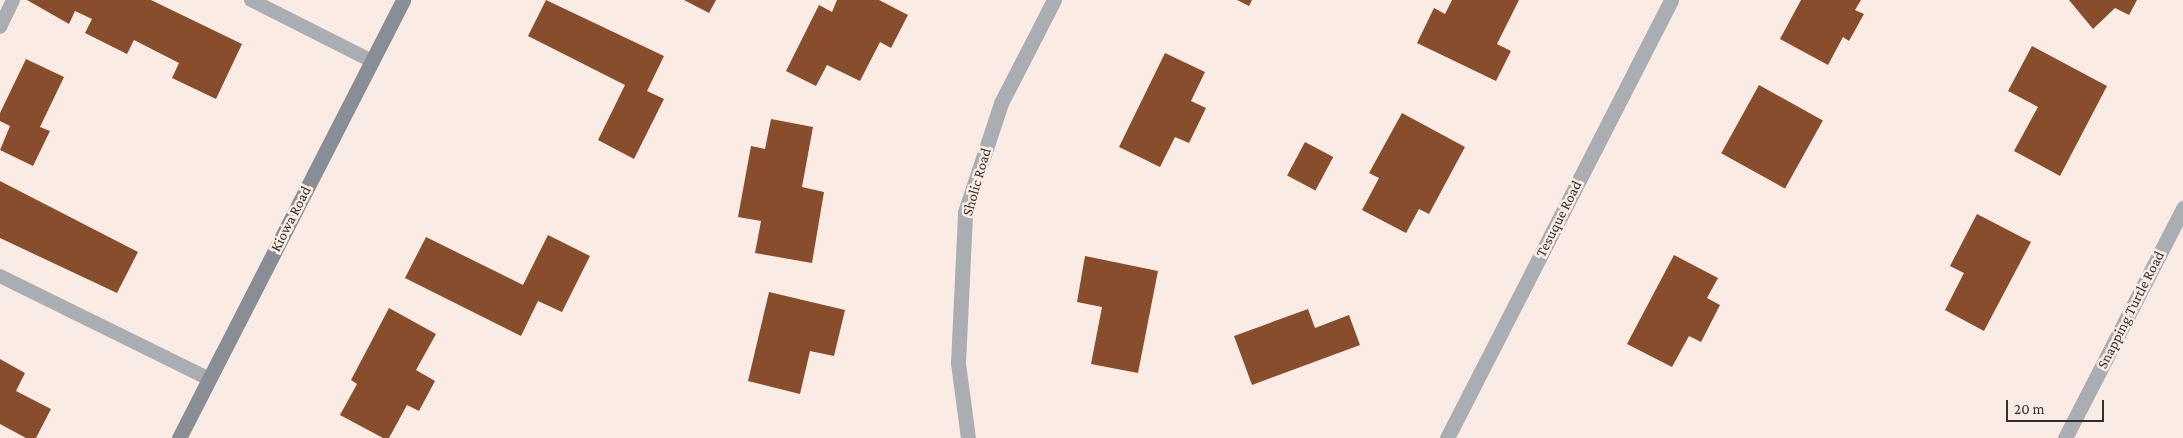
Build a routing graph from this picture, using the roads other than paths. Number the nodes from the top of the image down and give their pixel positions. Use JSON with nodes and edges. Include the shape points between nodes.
{"nodes":[{"id":1,"x":14,"y":0,"type":"edge"},
{"id":2,"x":251,"y":0,"type":"edge"},
{"id":3,"x":403,"y":0,"type":"edge"},
{"id":4,"x":1054,"y":0,"type":"edge"},
{"id":5,"x":1671,"y":0,"type":"edge"},
{"id":6,"x":0,"y":27,"type":"edge"},
{"id":7,"x":372,"y":61,"type":"junction"},
{"id":8,"x":2183,"y":208,"type":"edge"},
{"id":9,"x":0,"y":276,"type":"edge"},
{"id":10,"x":209,"y":379,"type":"junction"},
{"id":11,"x":179,"y":438,"type":"edge"},
{"id":12,"x":968,"y":438,"type":"edge"},
{"id":13,"x":1447,"y":438,"type":"edge"},
{"id":14,"x":2065,"y":438,"type":"edge"}],
"edges":[{"from":1,"to":6,"type":"lane"},
{"from":2,"to":7,"type":"lane"},
{"from":3,"to":7,"type":"street","name":"Kiowa Road"},
{"from":4,"to":12,"type":"street","name":"Sholic Road","via":[[1002,103],[965,212],[958,364]]},
{"from":5,"to":13,"type":"street","name":"Tesuque Road"},
{"from":7,"to":10,"type":"street","name":"Kiowa Road"},
{"from":8,"to":14,"type":"street","name":"Snapping Turtle Road"},
{"from":9,"to":10,"type":"lane"},
{"from":10,"to":11,"type":"street","name":"Kiowa Road"}]}
